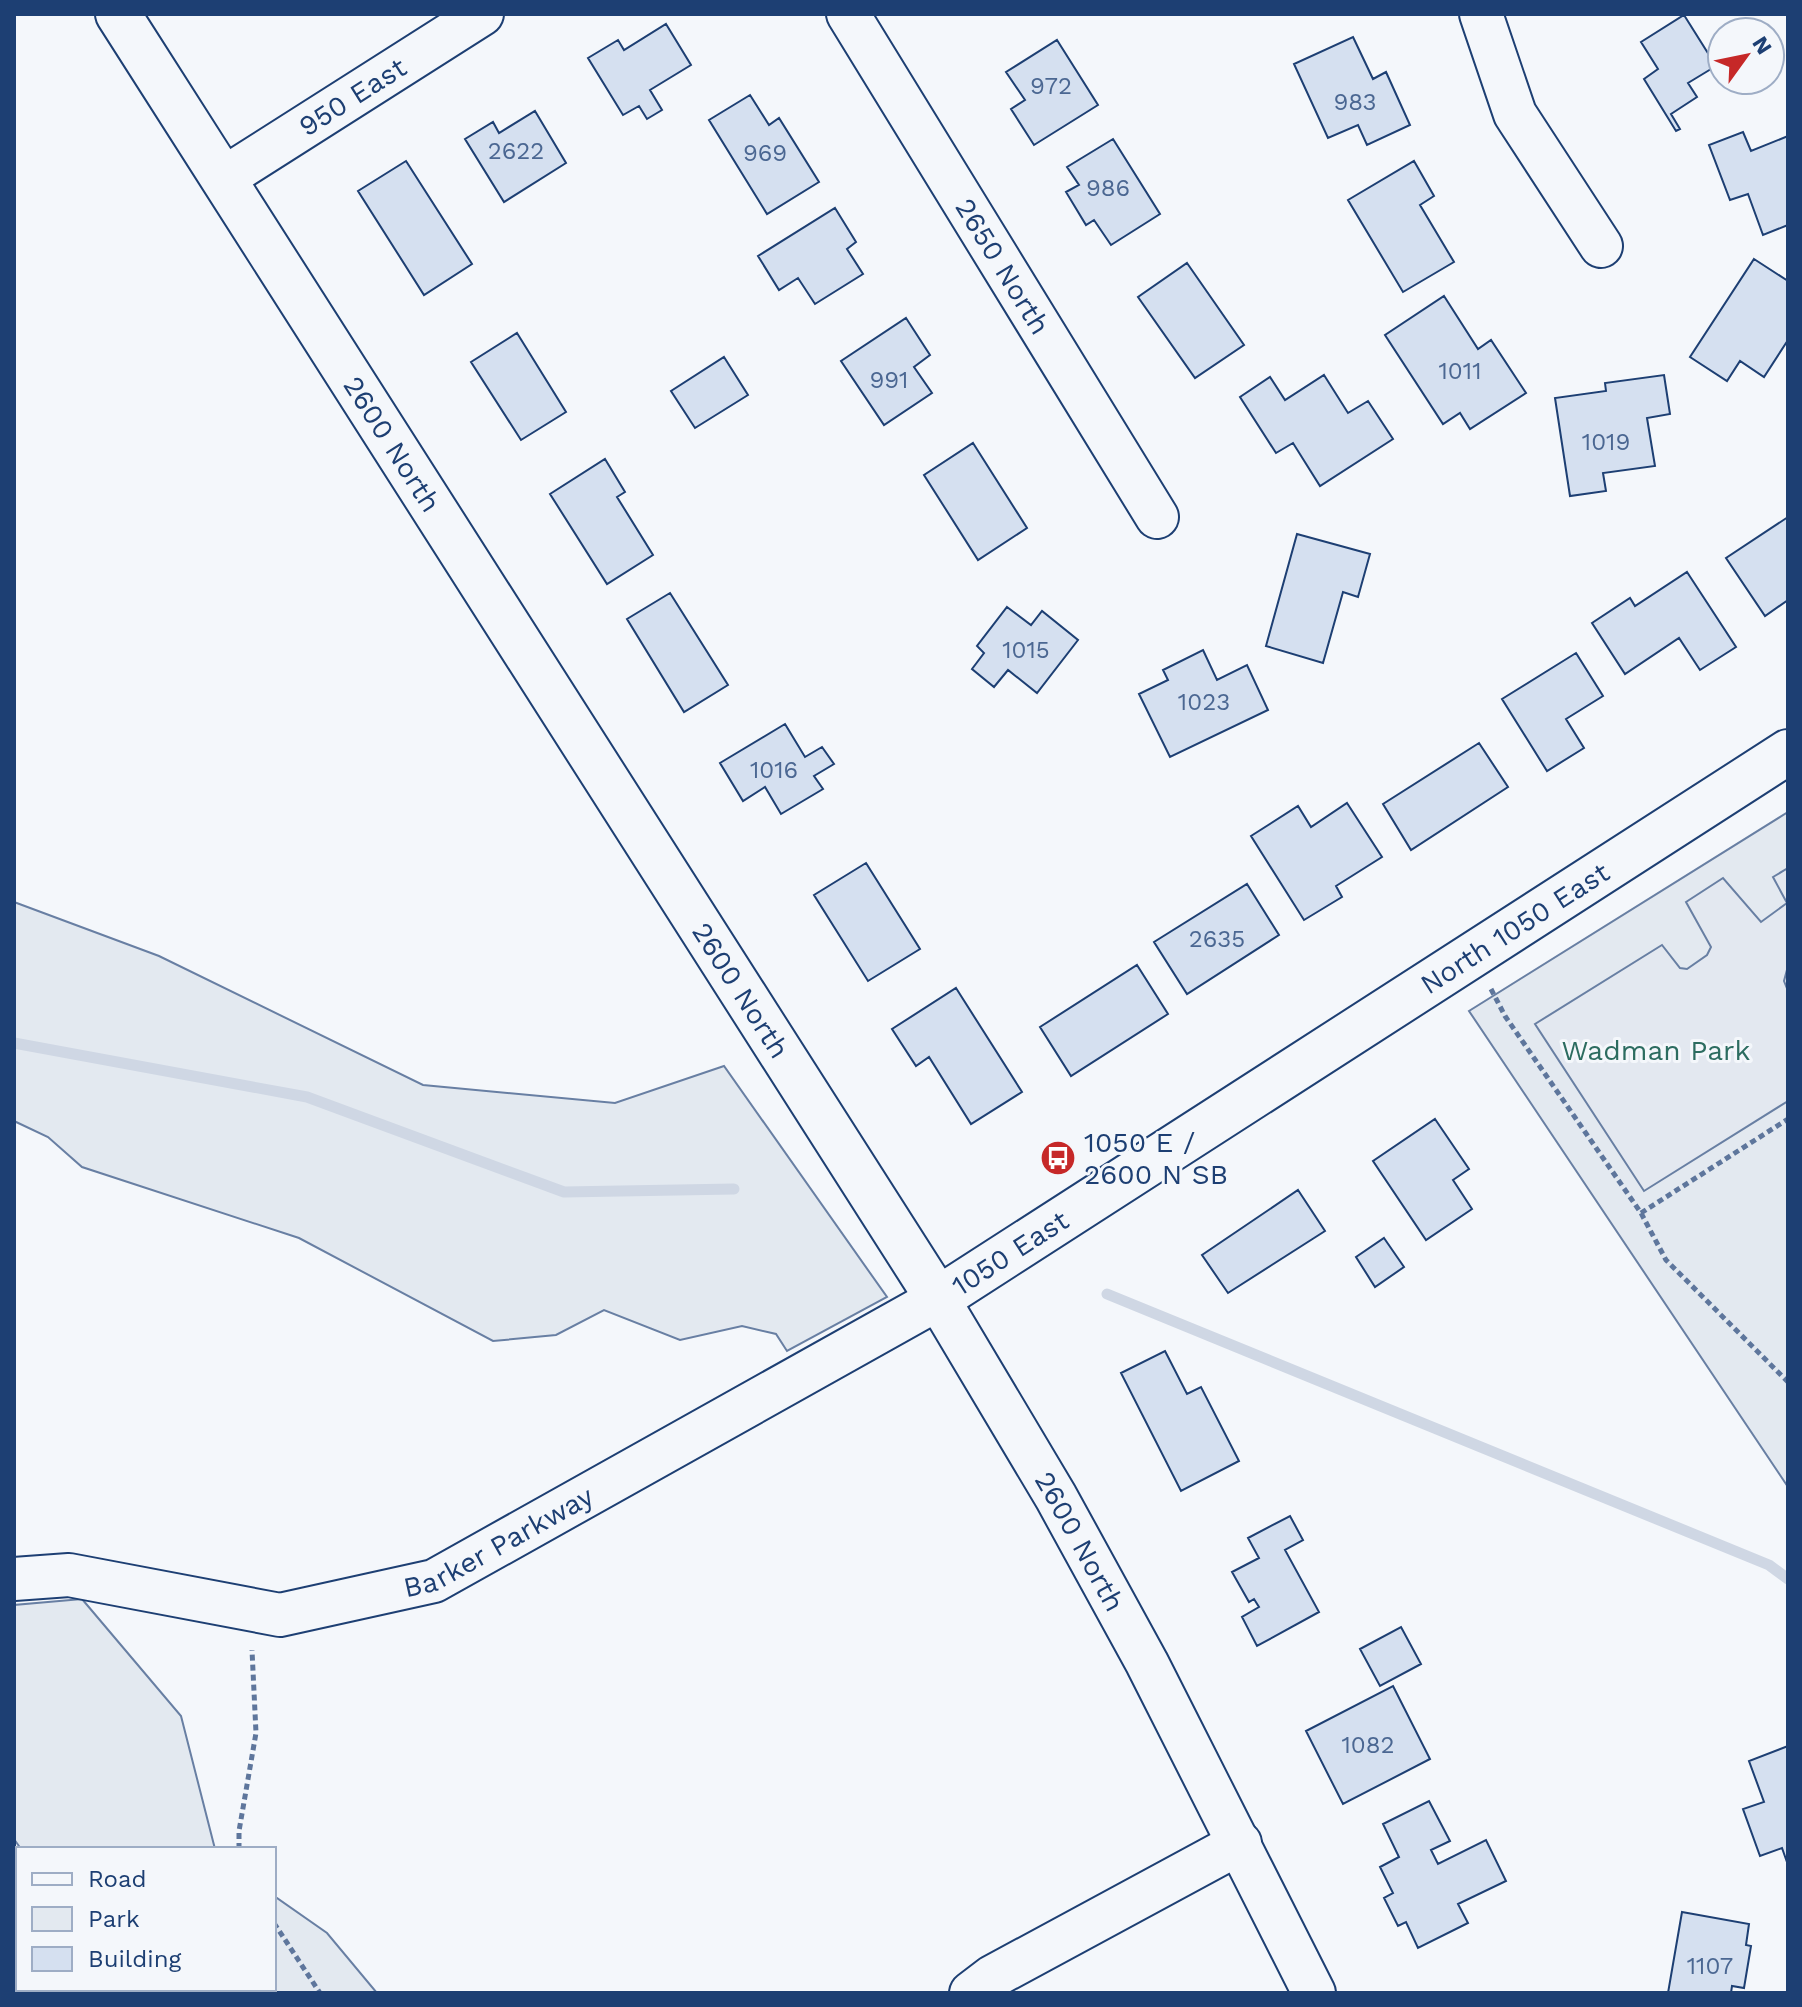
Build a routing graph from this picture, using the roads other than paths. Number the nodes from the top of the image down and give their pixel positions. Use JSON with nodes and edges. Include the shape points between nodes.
{"nodes":[{"id":1,"x":118,"y":14,"type":"edge"},
{"id":2,"x":482,"y":14,"type":"edge"},
{"id":3,"x":848,"y":14,"type":"edge"},
{"id":4,"x":1481,"y":14,"type":"edge"},
{"id":5,"x":224,"y":178,"type":"junction"},
{"id":6,"x":1601,"y":246,"type":"dead end"},
{"id":7,"x":1157,"y":517,"type":"dead end"},
{"id":8,"x":1788,"y":752,"type":"edge"},
{"id":9,"x":1242,"y":1102,"type":"joint"},
{"id":10,"x":938,"y":1299,"type":"junction"},
{"id":11,"x":14,"y":1579,"type":"edge"},
{"id":12,"x":1240,"y":1843,"type":"junction"},
{"id":13,"x":971,"y":1993,"type":"edge"},
{"id":14,"x":1314,"y":1993,"type":"edge"}],
"edges":[{"from":1,"to":5,"type":"main road","name":"2600 North"},
{"from":2,"to":5,"type":"street","name":"950 East"},
{"from":3,"to":7,"type":"street","name":"2650 North"},
{"from":4,"to":6,"type":"street","via":[[1515,114]]},
{"from":5,"to":10,"type":"main road","name":"2600 North"},
{"from":8,"to":9,"type":"main road","name":"North 1050 East"},
{"from":9,"to":10,"type":"main road","name":"1050 East"},
{"from":10,"to":11,"type":"street","name":"Barker Parkway","via":[[434,1581],[280,1615],[69,1575]]},
{"from":10,"to":12,"type":"street","name":"2600 North","via":[[1056,1497]]},
{"from":12,"to":13,"type":"street"},
{"from":12,"to":14,"type":"street","name":"2600 North"}]}
